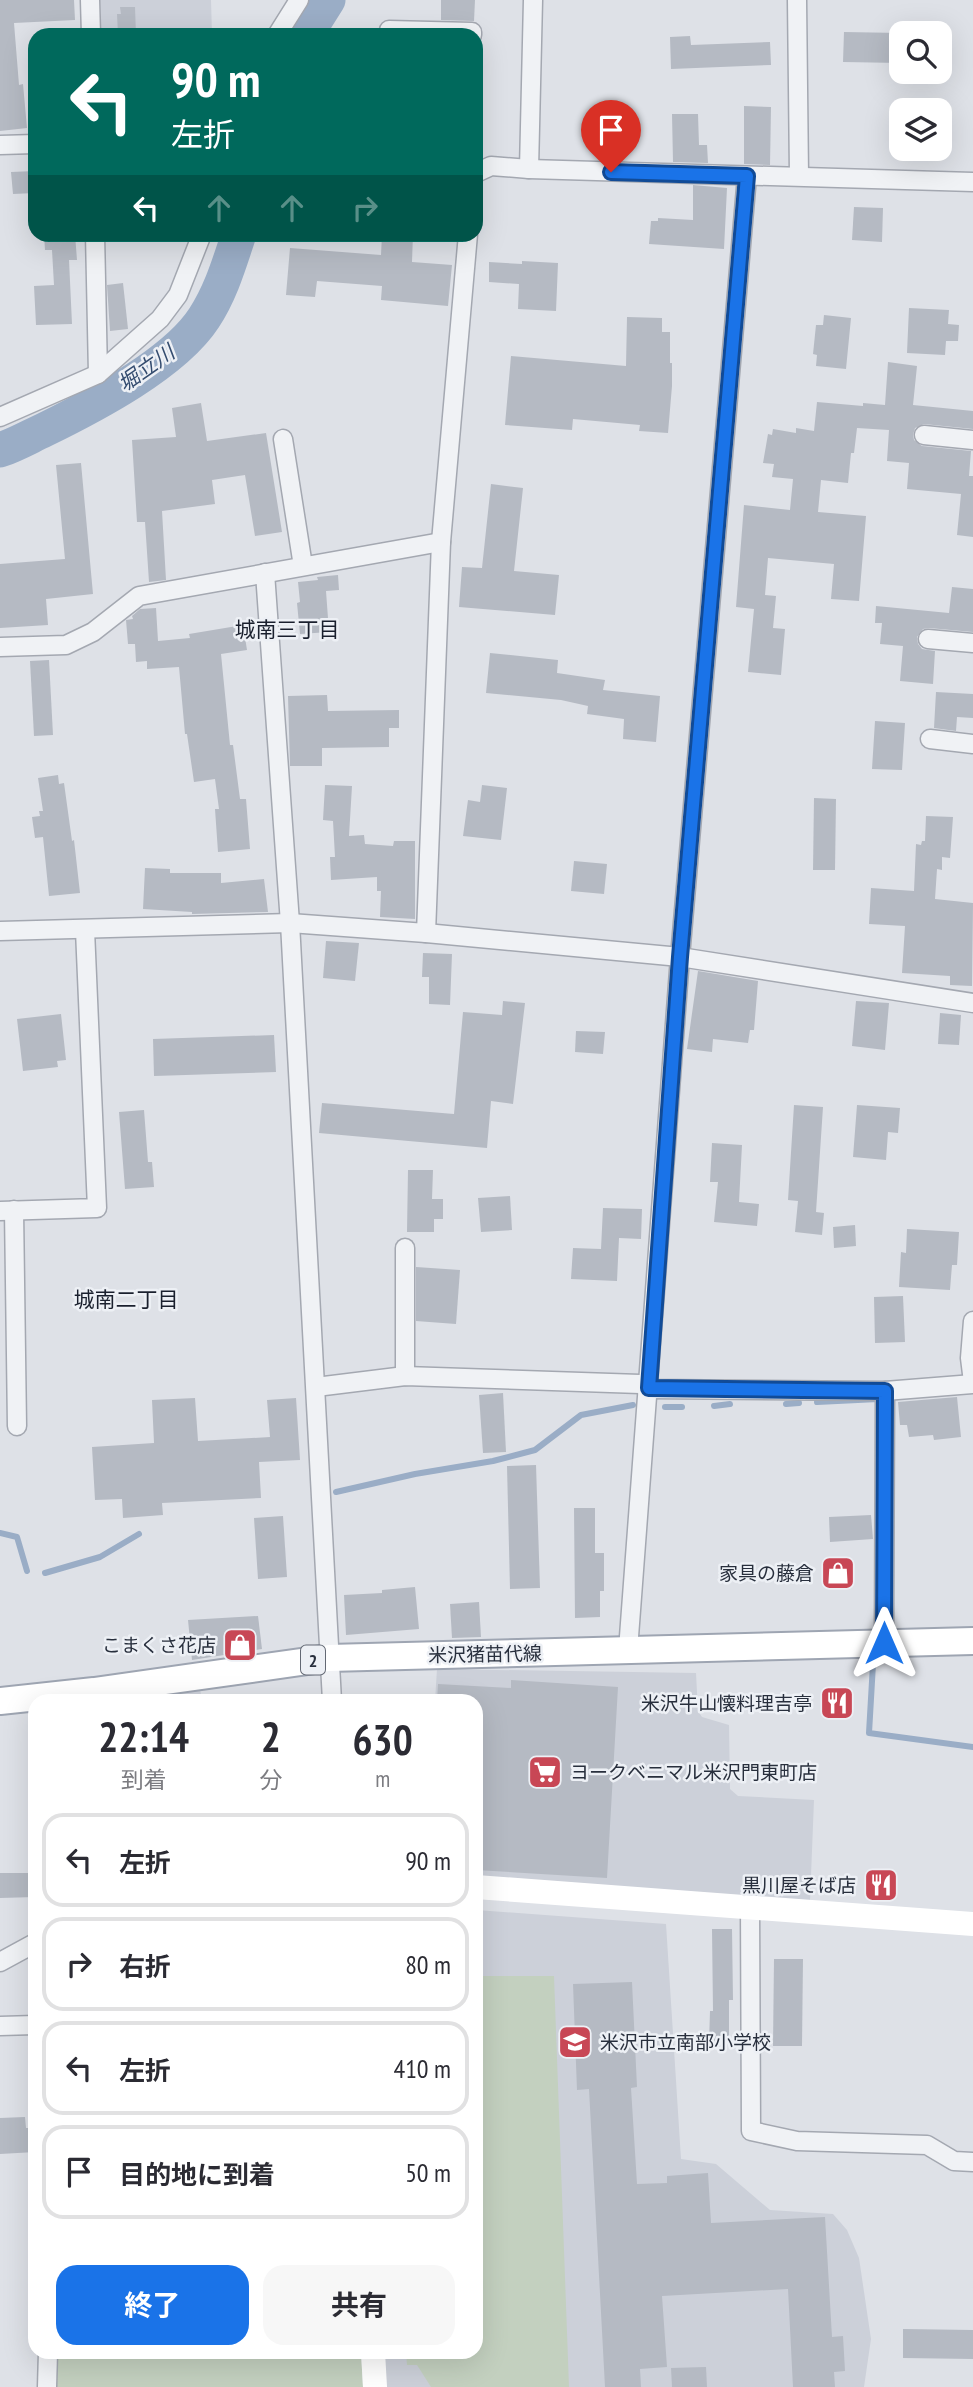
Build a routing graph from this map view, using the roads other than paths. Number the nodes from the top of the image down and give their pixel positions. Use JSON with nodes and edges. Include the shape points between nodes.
{"nodes":[{"id":1,"x":90,"y":0,"type":"edge"},
{"id":2,"x":299,"y":0,"type":"edge"},
{"id":3,"x":533,"y":0,"type":"edge"},
{"id":4,"x":797,"y":0,"type":"edge"},
{"id":5,"x":91,"y":28,"type":"edge"},
{"id":6,"x":281,"y":28,"type":"edge"},
{"id":7,"x":28,"y":144,"type":"edge"},
{"id":8,"x":0,"y":145,"type":"edge"},
{"id":9,"x":529,"y":169,"type":"junction"},
{"id":10,"x":483,"y":170,"type":"edge"},
{"id":11,"x":799,"y":175,"type":"junction"},
{"id":12,"x":747,"y":176,"type":"junction"},
{"id":13,"x":973,"y":182,"type":"edge"},
{"id":14,"x":95,"y":242,"type":"edge"},
{"id":15,"x":199,"y":242,"type":"edge"},
{"id":16,"x":467,"y":242,"type":"edge"},
{"id":17,"x":98,"y":374,"type":"junction"},
{"id":18,"x":0,"y":417,"type":"edge"},
{"id":19,"x":924,"y":435,"type":"dead end"},
{"id":20,"x":283,"y":439,"type":"dead end"},
{"id":21,"x":973,"y":440,"type":"edge"},
{"id":22,"x":441,"y":542,"type":"junction"},
{"id":23,"x":303,"y":566,"type":"junction"},
{"id":24,"x":265,"y":573,"type":"junction"},
{"id":25,"x":928,"y":639,"type":"dead end"},
{"id":26,"x":973,"y":643,"type":"edge"},
{"id":27,"x":0,"y":647,"type":"edge"},
{"id":28,"x":930,"y":739,"type":"dead end"},
{"id":29,"x":973,"y":744,"type":"edge"},
{"id":30,"x":290,"y":923,"type":"junction"},
{"id":31,"x":85,"y":930,"type":"junction"},
{"id":32,"x":0,"y":931,"type":"edge"},
{"id":33,"x":426,"y":933,"type":"junction"},
{"id":34,"x":680,"y":957,"type":"junction"},
{"id":35,"x":973,"y":1003,"type":"edge"},
{"id":36,"x":7,"y":1210,"type":"edge"},
{"id":37,"x":405,"y":1248,"type":"dead end"},
{"id":38,"x":973,"y":1321,"type":"edge"},
{"id":39,"x":405,"y":1376,"type":"junction"},
{"id":40,"x":973,"y":1383,"type":"edge"},
{"id":41,"x":316,"y":1387,"type":"junction"},
{"id":42,"x":649,"y":1388,"type":"junction"},
{"id":43,"x":885,"y":1391,"type":"junction"},
{"id":44,"x":17,"y":1426,"type":"dead end"},
{"id":45,"x":973,"y":1641,"type":"edge"},
{"id":46,"x":884,"y":1643,"type":"junction"},
{"id":47,"x":628,"y":1650,"type":"junction"},
{"id":48,"x":329,"y":1658,"type":"junction"},
{"id":49,"x":106,"y":1694,"type":"edge"},
{"id":50,"x":332,"y":1694,"type":"edge"},
{"id":51,"x":28,"y":1700,"type":"edge"},
{"id":52,"x":0,"y":1701,"type":"edge"},
{"id":53,"x":483,"y":1887,"type":"edge"},
{"id":54,"x":750,"y":1906,"type":"junction"},
{"id":55,"x":973,"y":1924,"type":"edge"},
{"id":56,"x":28,"y":1947,"type":"edge"},
{"id":57,"x":0,"y":1962,"type":"edge"},
{"id":58,"x":28,"y":2025,"type":"edge"},
{"id":59,"x":0,"y":2026,"type":"edge"},
{"id":60,"x":973,"y":2162,"type":"edge"},
{"id":61,"x":48,"y":2359,"type":"edge"},
{"id":62,"x":373,"y":2359,"type":"edge"},
{"id":63,"x":47,"y":2387,"type":"edge"},
{"id":64,"x":375,"y":2387,"type":"edge"}],
"edges":[{"from":1,"to":5,"type":"street"},
{"from":2,"to":6,"type":"street"},
{"from":3,"to":9,"type":"street"},
{"from":4,"to":11,"type":"street"},
{"from":7,"to":8,"type":"street"},
{"from":9,"to":10,"type":"street","via":[[491,166]]},
{"from":9,"to":12,"type":"street"},
{"from":11,"to":12,"type":"street"},
{"from":11,"to":13,"type":"street"},
{"from":12,"to":34,"type":"street"},
{"from":14,"to":17,"type":"street"},
{"from":15,"to":17,"type":"street","via":[[178,295],[166,311]]},
{"from":16,"to":22,"type":"street"},
{"from":17,"to":18,"type":"street"},
{"from":19,"to":21,"type":"street"},
{"from":20,"to":23,"type":"street"},
{"from":22,"to":23,"type":"street"},
{"from":22,"to":33,"type":"street"},
{"from":23,"to":24,"type":"street"},
{"from":24,"to":27,"type":"street","via":[[139,596],[93,632],[66,645]]},
{"from":24,"to":30,"type":"street"},
{"from":25,"to":26,"type":"street"},
{"from":28,"to":29,"type":"street"},
{"from":30,"to":31,"type":"street"},
{"from":30,"to":33,"type":"street"},
{"from":30,"to":41,"type":"street"},
{"from":31,"to":32,"type":"street"},
{"from":31,"to":36,"type":"street","via":[[97,1208]]},
{"from":33,"to":34,"type":"street"},
{"from":34,"to":35,"type":"street"},
{"from":34,"to":42,"type":"street"},
{"from":36,"to":44,"type":"street"},
{"from":37,"to":39,"type":"street"},
{"from":38,"to":40,"type":"street"},
{"from":39,"to":41,"type":"street"},
{"from":39,"to":42,"type":"street","via":[[640,1384]]},
{"from":40,"to":43,"type":"street"},
{"from":41,"to":48,"type":"street"},
{"from":42,"to":43,"type":"street"},
{"from":42,"to":47,"type":"street"},
{"from":43,"to":46,"type":"street"},
{"from":45,"to":46,"type":"main road","name":"米沢猪苗代線","number":"2"},
{"from":46,"to":47,"type":"main road","name":"米沢猪苗代線","number":"2"},
{"from":47,"to":48,"type":"main road","name":"米沢猪苗代線","number":"2"},
{"from":48,"to":49,"type":"main road","name":"米沢猪苗代線","number":"2"},
{"from":48,"to":50,"type":"street"},
{"from":51,"to":52,"type":"main road","name":"米沢猪苗代線","number":"2"},
{"from":53,"to":54,"type":"street"},
{"from":54,"to":55,"type":"street"},
{"from":54,"to":60,"type":"street","via":[[751,2131],[797,2141],[927,2145],[954,2161]]},
{"from":56,"to":57,"type":"street"},
{"from":58,"to":59,"type":"street"},
{"from":61,"to":63,"type":"street"},
{"from":62,"to":64,"type":"street"}]}
